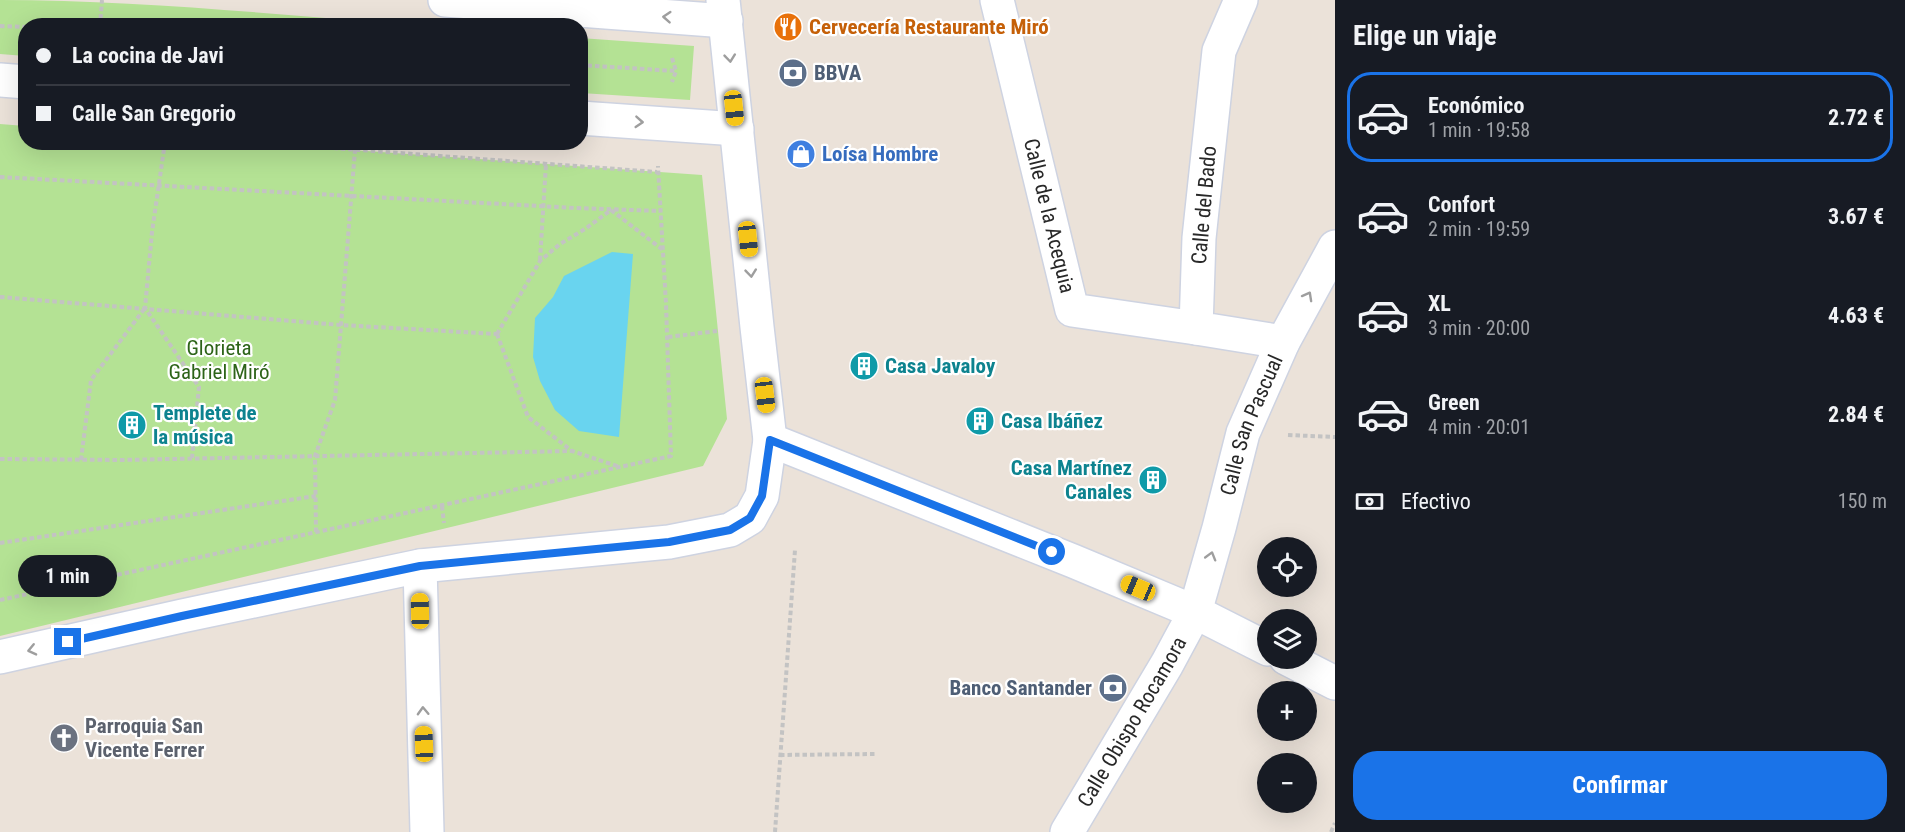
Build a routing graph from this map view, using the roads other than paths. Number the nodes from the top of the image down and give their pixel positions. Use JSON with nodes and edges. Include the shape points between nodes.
{"nodes":[{"id":1,"x":445,"y":0,"type":"edge"},
{"id":2,"x":997,"y":0,"type":"edge"},
{"id":3,"x":1241,"y":0,"type":"edge"},
{"id":4,"x":725,"y":10,"type":"edge"},
{"id":5,"x":0,"y":80,"type":"edge"},
{"id":6,"x":18,"y":81,"type":"edge"},
{"id":7,"x":588,"y":119,"type":"edge"},
{"id":8,"x":736,"y":129,"type":"junction"},
{"id":9,"x":1335,"y":247,"type":"edge"},
{"id":10,"x":1196,"y":328,"type":"junction"},
{"id":11,"x":1283,"y":342,"type":"junction"},
{"id":12,"x":770,"y":440,"type":"junction"},
{"id":13,"x":420,"y":566,"type":"junction"},
{"id":14,"x":1195,"y":612,"type":"junction"},
{"id":15,"x":1257,"y":643,"type":"edge"},
{"id":16,"x":0,"y":657,"type":"edge"},
{"id":17,"x":1308,"y":669,"type":"edge"},
{"id":18,"x":1335,"y":683,"type":"edge"},
{"id":19,"x":428,"y":832,"type":"edge"},
{"id":20,"x":1067,"y":832,"type":"edge"}],
"edges":[{"from":4,"to":1,"type":"street","one_way":true},
{"from":2,"to":10,"type":"street","name":"Calle de la Acequia","via":[[1072,310]]},
{"from":3,"to":10,"type":"street","name":"Calle del Bado","via":[[1219,51],[1199,238]]},
{"from":4,"to":8,"type":"street","one_way":true},
{"from":5,"to":6,"type":"street"},
{"from":7,"to":8,"type":"street","one_way":true},
{"from":8,"to":12,"type":"street","one_way":true},
{"from":11,"to":9,"type":"street","name":"Calle San Pascual","one_way":true},
{"from":10,"to":11,"type":"street"},
{"from":14,"to":11,"type":"street","name":"Calle San Pascual","one_way":true,"via":[[1243,433]]},
{"from":12,"to":13,"type":"street","via":[[762,496],[750,518],[730,530],[669,542]]},
{"from":12,"to":14,"type":"street"},
{"from":13,"to":16,"type":"street","one_way":true},
{"from":19,"to":13,"type":"street","one_way":true},
{"from":14,"to":15,"type":"street"},
{"from":14,"to":20,"type":"street","name":"Calle Obispo Rocamora"},
{"from":17,"to":18,"type":"street"}]}
